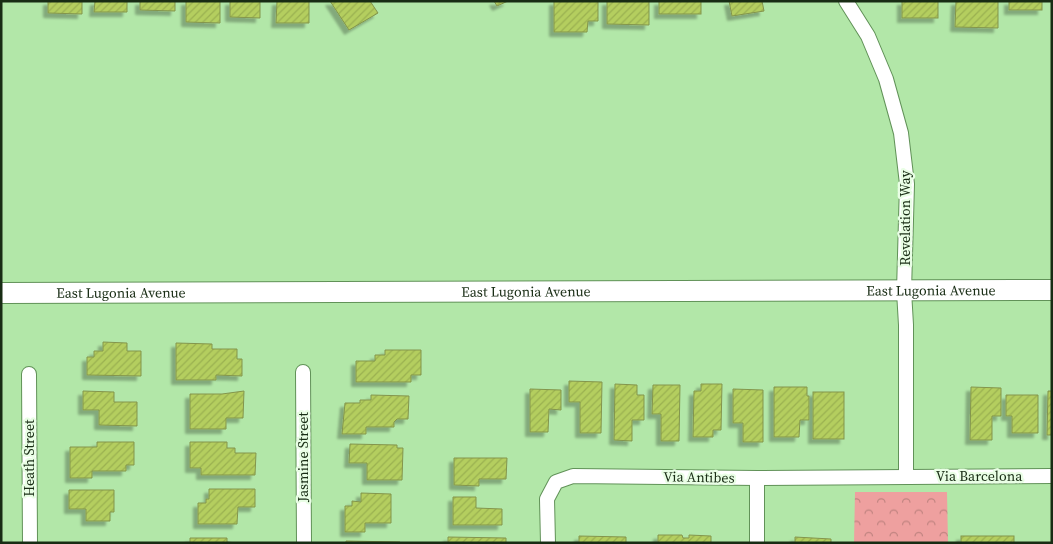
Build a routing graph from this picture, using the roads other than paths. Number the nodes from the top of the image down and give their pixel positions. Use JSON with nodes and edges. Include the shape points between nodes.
{"nodes":[{"id":1,"x":846,"y":1,"type":"edge"},
{"id":2,"x":1052,"y":290,"type":"edge"},
{"id":3,"x":904,"y":291,"type":"junction"},
{"id":4,"x":1,"y":292,"type":"edge"},
{"id":5,"x":303,"y":372,"type":"dead end"},
{"id":6,"x":29,"y":374,"type":"dead end"},
{"id":7,"x":906,"y":476,"type":"junction"},
{"id":8,"x":1052,"y":476,"type":"edge"},
{"id":9,"x":756,"y":478,"type":"junction"},
{"id":10,"x":30,"y":543,"type":"edge"},
{"id":11,"x":304,"y":543,"type":"edge"},
{"id":12,"x":548,"y":543,"type":"edge"},
{"id":13,"x":756,"y":543,"type":"edge"}],
"edges":[{"from":1,"to":3,"type":"street","name":"Revelation Way","via":[[868,36],[886,80],[901,133],[907,184]]},
{"from":2,"to":3,"type":"main road","name":"East Lugonia Avenue"},
{"from":3,"to":4,"type":"main road","name":"East Lugonia Avenue"},
{"from":3,"to":7,"type":"street","name":"Revelation Way"},
{"from":5,"to":11,"type":"street","name":"Jasmine Street"},
{"from":6,"to":10,"type":"street","name":"Heath Street"},
{"from":7,"to":8,"type":"street","name":"Via Barcelona"},
{"from":7,"to":9,"type":"street","name":"Via Antibes"},
{"from":9,"to":12,"type":"street","name":"Via Antibes","via":[[573,476],[556,482],[548,499]]},
{"from":9,"to":13,"type":"street"}]}
